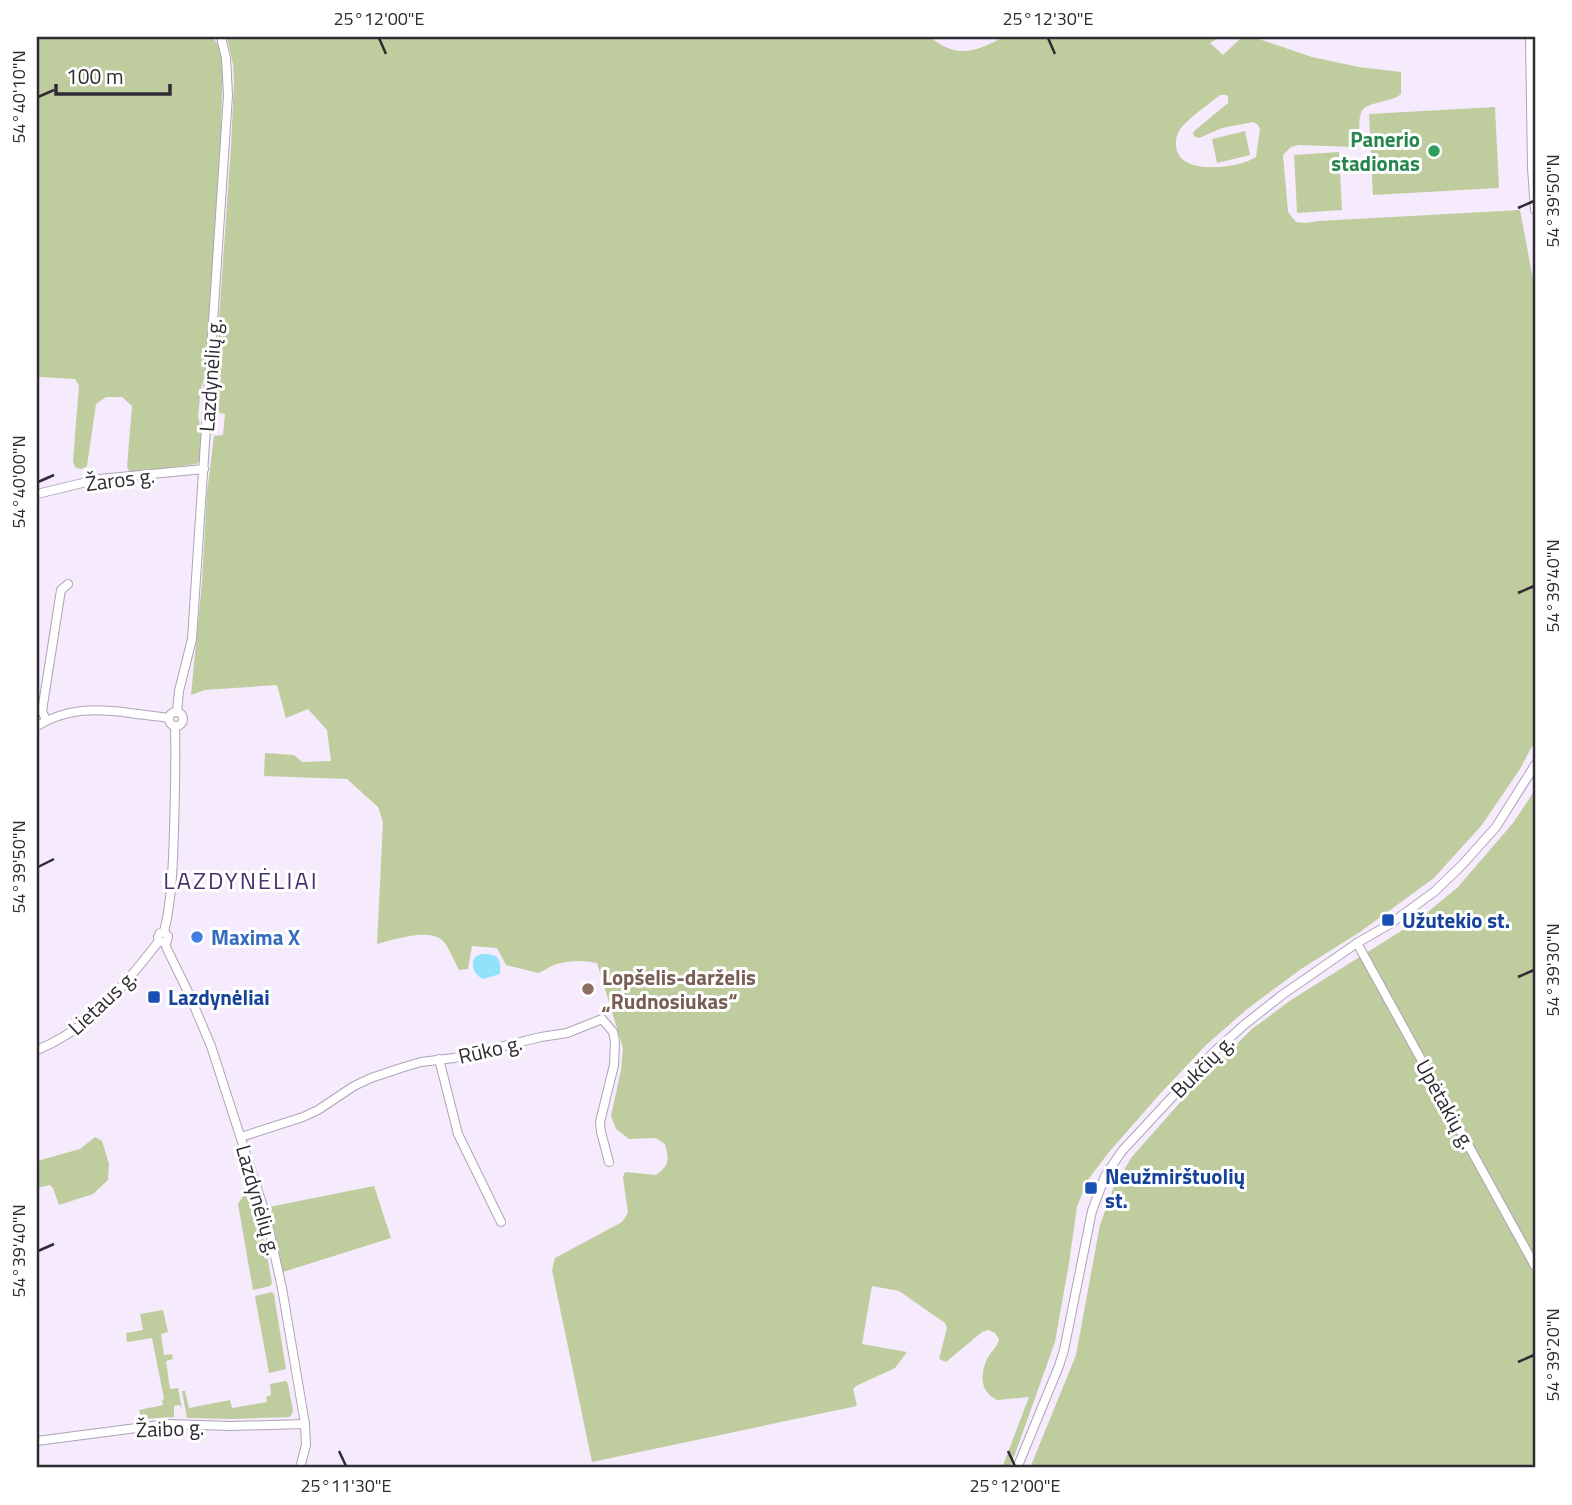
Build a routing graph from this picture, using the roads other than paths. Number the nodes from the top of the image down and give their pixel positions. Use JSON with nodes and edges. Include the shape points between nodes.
{"nodes":[{"id":1,"x":222,"y":37,"type":"edge"},
{"id":2,"x":1530,"y":37,"type":"edge"},
{"id":3,"x":1535,"y":210,"type":"edge"},
{"id":4,"x":204,"y":469,"type":"junction"},
{"id":5,"x":37,"y":494,"type":"edge"},
{"id":6,"x":68,"y":584,"type":"dead end"},
{"id":7,"x":177,"y":712,"type":"junction"},
{"id":8,"x":169,"y":718,"type":"junction"},
{"id":9,"x":46,"y":720,"type":"junction"},
{"id":10,"x":37,"y":726,"type":"edge"},
{"id":11,"x":175,"y":726,"type":"junction"},
{"id":12,"x":1535,"y":765,"type":"edge"},
{"id":13,"x":162,"y":942,"type":"junction"},
{"id":14,"x":1357,"y":943,"type":"junction"},
{"id":15,"x":37,"y":1050,"type":"edge"},
{"id":16,"x":439,"y":1059,"type":"junction"},
{"id":17,"x":241,"y":1137,"type":"junction"},
{"id":18,"x":609,"y":1162,"type":"dead end"},
{"id":19,"x":501,"y":1222,"type":"dead end"},
{"id":20,"x":1535,"y":1266,"type":"edge"},
{"id":21,"x":305,"y":1424,"type":"junction"},
{"id":22,"x":37,"y":1441,"type":"edge"},
{"id":23,"x":300,"y":1468,"type":"edge"},
{"id":24,"x":1017,"y":1468,"type":"edge"}],
"edges":[{"from":1,"to":4,"type":"street","name":"Lazdynėlių g.","via":[[228,95]]},
{"from":2,"to":3,"type":"street"},
{"from":4,"to":5,"type":"street","name":"Žaros g.","via":[[99,480]]},
{"from":4,"to":7,"type":"street","name":"Lazdynėlių g.","via":[[192,639]]},
{"from":6,"to":9,"type":"street","via":[[61,590],[42,711]]},
{"from":7,"to":8,"type":"street"},
{"from":7,"to":11,"type":"street","via":[[184,719]]},
{"from":8,"to":9,"type":"street","via":[[92,709]]},
{"from":8,"to":11,"type":"street"},
{"from":9,"to":10,"type":"street"},
{"from":11,"to":13,"type":"street","name":"Lazdynėlių g.","via":[[173,855],[164,932],[169,939]]},
{"from":12,"to":14,"type":"street","name":"Bukčių g.","via":[[1496,827],[1462,865],[1414,908]]},
{"from":13,"to":15,"type":"street","name":"Lietaus g.","via":[[94,1015],[70,1034]]},
{"from":13,"to":17,"type":"street","name":"Lazdynėlių g.","via":[[211,1046]]},
{"from":14,"to":20,"type":"street","name":"Upėtakių g."},
{"from":14,"to":24,"type":"street","name":"Bukčių g.","via":[[1244,1025],[1112,1163],[1088,1224],[1064,1350]]},
{"from":16,"to":17,"type":"street","name":"Rūko g.","via":[[371,1079],[303,1117]]},
{"from":16,"to":18,"type":"street","name":"Rūko g.","via":[[567,1033],[603,1019],[615,1042],[600,1122]]},
{"from":16,"to":19,"type":"street","via":[[458,1134]]},
{"from":17,"to":21,"type":"street","name":"Lazdynėlių g.","via":[[277,1264]]},
{"from":21,"to":22,"type":"street","name":"Žaibo g.","via":[[167,1424]]},
{"from":21,"to":23,"type":"street","name":"Lazdynėlių g."}]}
